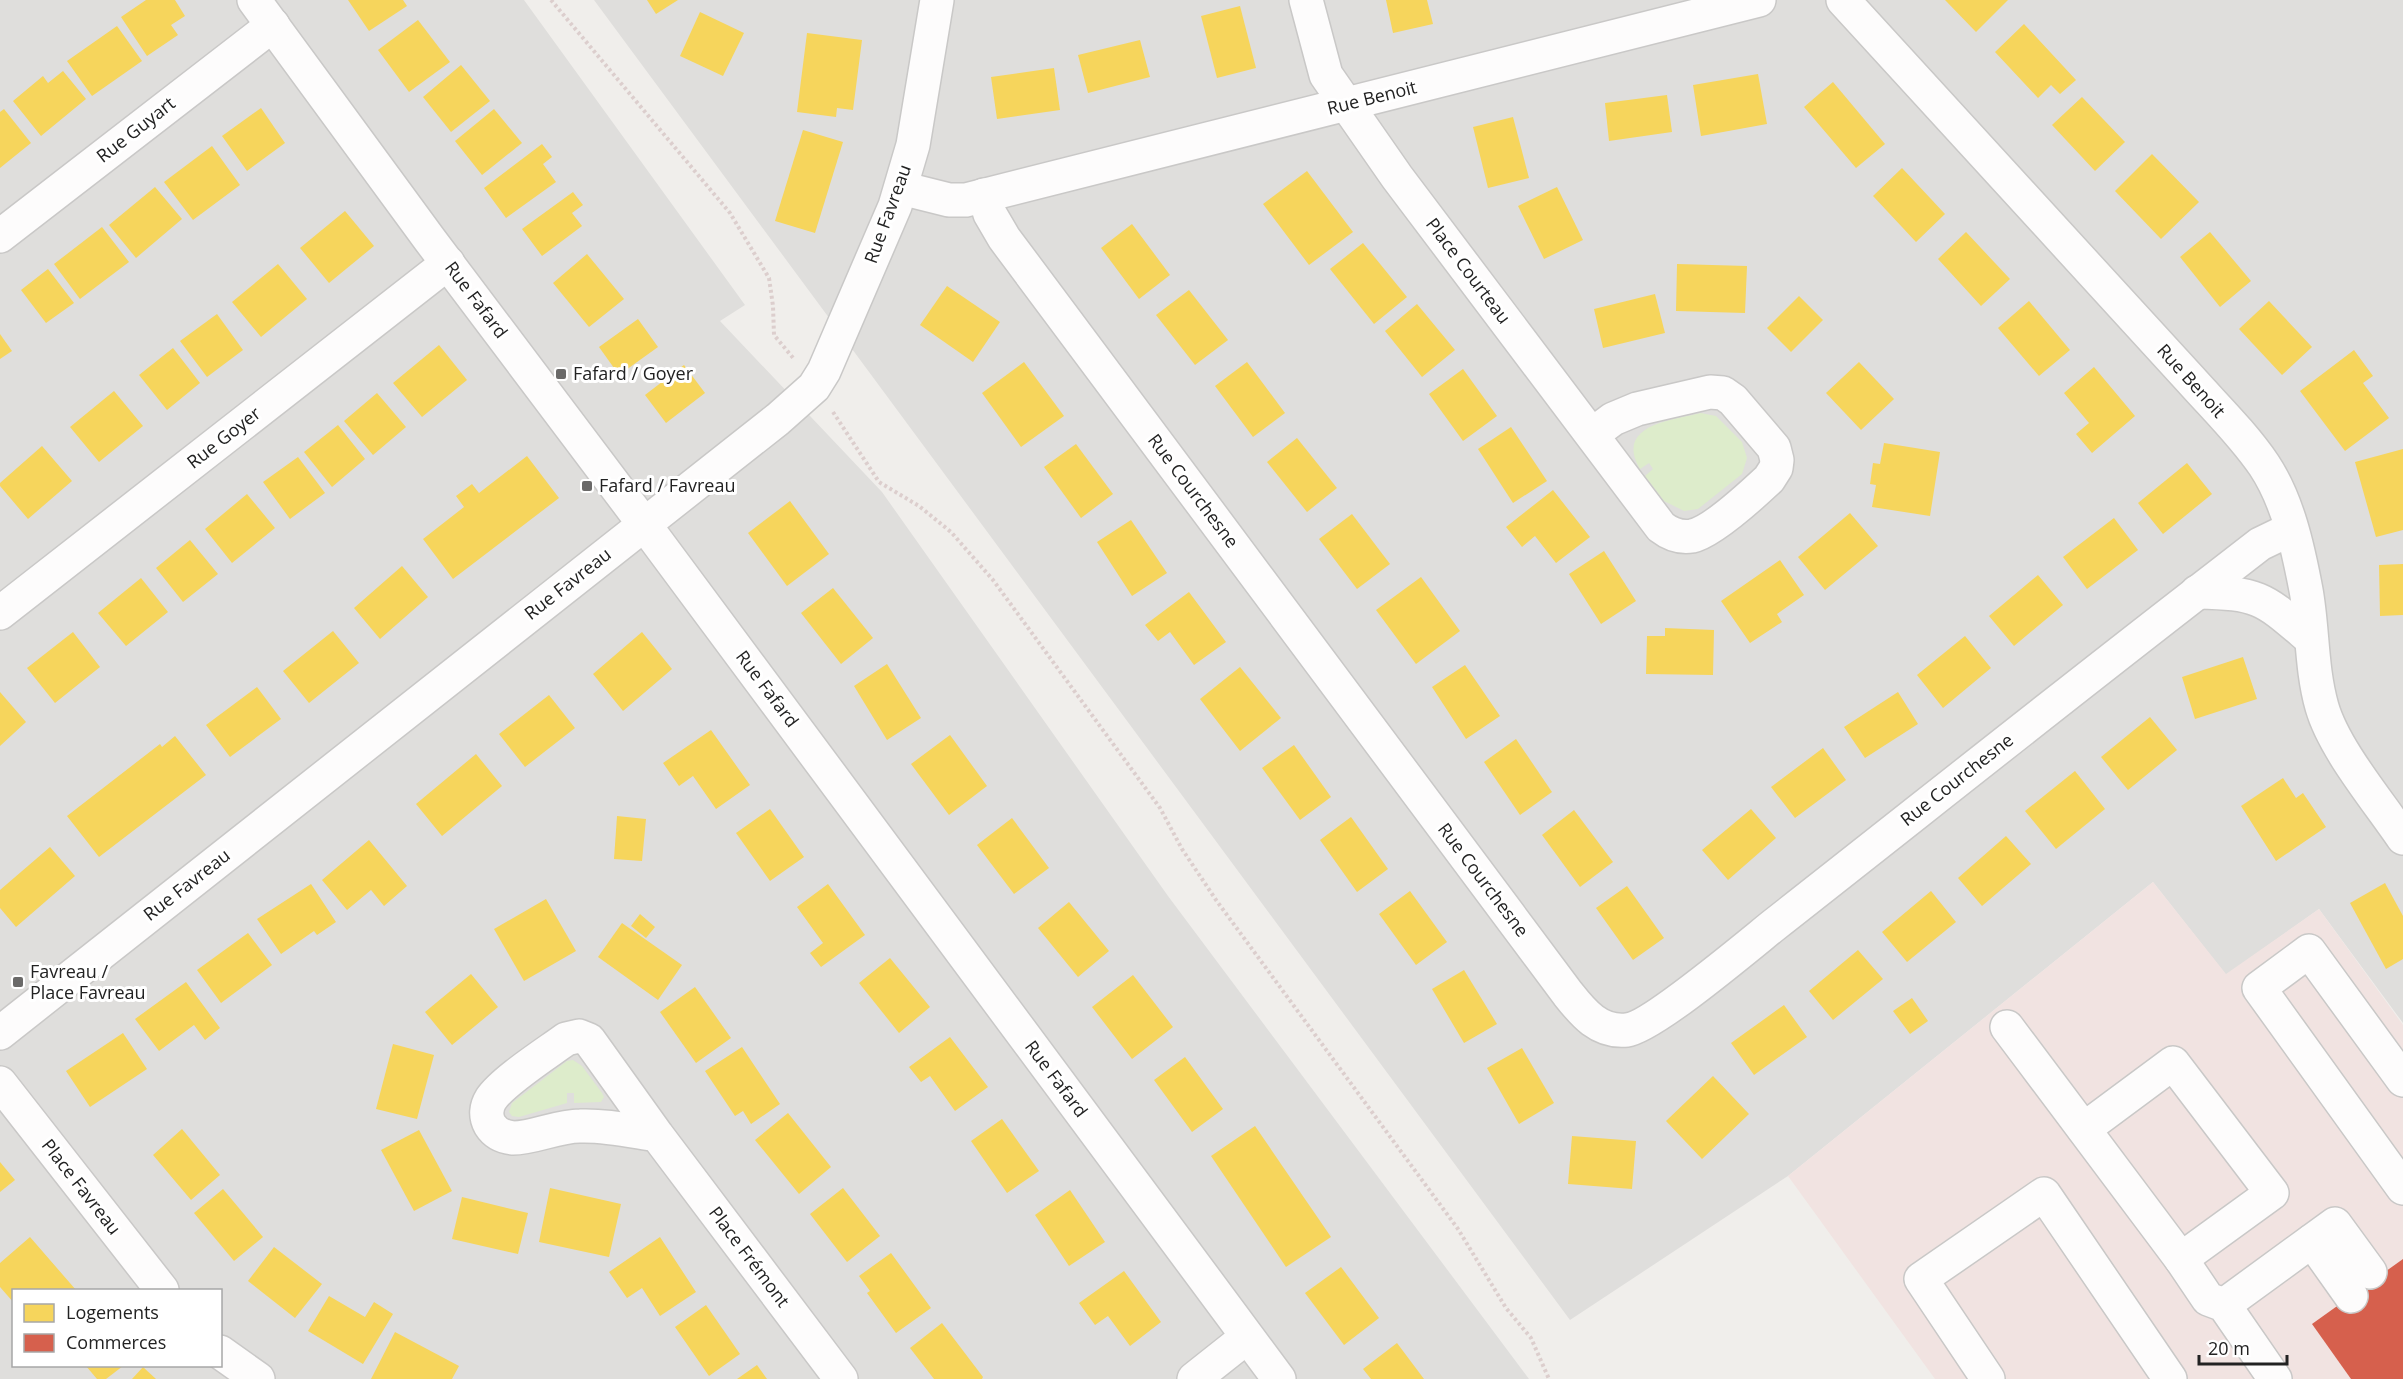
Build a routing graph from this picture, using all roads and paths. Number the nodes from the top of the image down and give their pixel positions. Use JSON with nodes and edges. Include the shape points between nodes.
{"nodes":[{"id":1,"x":551,"y":0,"type":"edge"},
{"id":2,"x":937,"y":0,"type":"edge"},
{"id":3,"x":1306,"y":0,"type":"edge"},
{"id":4,"x":1759,"y":0,"type":"edge"},
{"id":5,"x":1843,"y":0,"type":"edge"},
{"id":6,"x":264,"y":13,"type":"edge"},
{"id":7,"x":1347,"y":105,"type":"junction"},
{"id":8,"x":901,"y":188,"type":"junction"},
{"id":9,"x":984,"y":195,"type":"junction"},
{"id":10,"x":0,"y":236,"type":"edge"},
{"id":11,"x":447,"y":263,"type":"junction"},
{"id":12,"x":797,"y":362,"type":"dead end"},
{"id":13,"x":832,"y":410,"type":"dead end"},
{"id":14,"x":1593,"y":434,"type":"junction"},
{"id":15,"x":645,"y":524,"type":"junction"},
{"id":16,"x":2291,"y":529,"type":"junction"},
{"id":17,"x":2197,"y":592,"type":"junction"},
{"id":18,"x":0,"y":613,"type":"edge"},
{"id":19,"x":2311,"y":639,"type":"junction"},
{"id":20,"x":2403,"y":838,"type":"edge"},
{"id":21,"x":2007,"y":1027,"type":"dead end"},
{"id":22,"x":0,"y":1033,"type":"edge"},
{"id":23,"x":2403,"y":1080,"type":"edge"},
{"id":24,"x":0,"y":1083,"type":"edge"},
{"id":25,"x":2084,"y":1130,"type":"junction"},
{"id":26,"x":657,"y":1135,"type":"junction"},
{"id":27,"x":2403,"y":1188,"type":"edge"},
{"id":28,"x":2181,"y":1259,"type":"junction"},
{"id":29,"x":2360,"y":1284,"type":"dead end"},
{"id":30,"x":161,"y":1289,"type":"edge"},
{"id":31,"x":2224,"y":1305,"type":"junction"},
{"id":32,"x":1247,"y":1337,"type":"junction"},
{"id":33,"x":222,"y":1353,"type":"edge"},
{"id":34,"x":258,"y":1379,"type":"edge"},
{"id":35,"x":841,"y":1379,"type":"edge"},
{"id":36,"x":1194,"y":1379,"type":"edge"},
{"id":37,"x":1279,"y":1379,"type":"edge"},
{"id":38,"x":1549,"y":1379,"type":"edge"},
{"id":39,"x":1988,"y":1379,"type":"edge"},
{"id":40,"x":2170,"y":1379,"type":"edge"},
{"id":41,"x":2275,"y":1379,"type":"edge"}],
"edges":[{"from":1,"to":12,"type":"path","via":[[730,213],[769,278],[774,335]]},
{"from":2,"to":8,"type":"street","name":"Rue Favreau","via":[[913,145]]},
{"from":3,"to":7,"type":"street","name":"Place Courteau","via":[[1326,75]]},
{"from":4,"to":7,"type":"street","name":"Rue Benoit"},
{"from":5,"to":16,"type":"street","name":"Rue Benoit","via":[[2239,433],[2276,485]]},
{"from":6,"to":10,"type":"street","name":"Rue Guyart"},
{"from":6,"to":11,"type":"street","name":"Rue Fafard"},
{"from":7,"to":9,"type":"street","name":"Rue Benoit"},
{"from":7,"to":14,"type":"street","name":"Place Courteau","via":[[1397,177]]},
{"from":8,"to":9,"type":"street","via":[[958,201]]},
{"from":8,"to":15,"type":"street","name":"Rue Favreau","via":[[838,341],[814,387]]},
{"from":9,"to":17,"type":"street","name":"Rue Courchesne","via":[[1004,238],[1568,994],[1594,1023],[1605,1028],[1627,1030],[1659,1013]]},
{"from":11,"to":15,"type":"street","name":"Rue Fafard"},
{"from":11,"to":18,"type":"street","name":"Rue Goyer"},
{"from":13,"to":38,"type":"path","via":[[879,482],[919,506],[951,532],[993,580],[1085,704],[1160,808],[1216,900],[1458,1229],[1506,1308],[1531,1338]]},
{"from":14,"to":14,"type":"street","name":"Place Courteau","via":[[1654,519],[1676,535],[1703,532],[1769,479],[1776,468],[1776,453],[1768,441],[1729,396],[1717,392],[1624,413]]},
{"from":15,"to":22,"type":"street","name":"Rue Favreau"},
{"from":15,"to":32,"type":"street","name":"Rue Fafard"},
{"from":16,"to":17,"type":"street","name":"Rue Courchesne","via":[[2260,544]]},
{"from":16,"to":19,"type":"street","name":"Rue Benoit","via":[[2306,590]]},
{"from":17,"to":19,"type":"street","via":[[2253,596],[2269,604]]},
{"from":19,"to":20,"type":"street","name":"Rue Benoit","via":[[2315,677],[2329,725],[2345,755]]},
{"from":21,"to":25,"type":"street"},
{"from":23,"to":27,"type":"street","via":[[2309,951],[2259,988]]},
{"from":24,"to":30,"type":"street","name":"Place Favreau"},
{"from":25,"to":28,"type":"street"},
{"from":25,"to":28,"type":"street","via":[[2173,1063],[2272,1193]]},
{"from":26,"to":26,"type":"street","name":"Place Frémont","via":[[593,1045],[579,1036],[566,1039],[509,1082],[487,1105],[493,1130],[511,1138],[563,1126],[599,1126]]},
{"from":26,"to":35,"type":"street","name":"Place Frémont"},
{"from":28,"to":31,"type":"street","via":[[2208,1299]]},
{"from":29,"to":31,"type":"street","via":[[2335,1224]]},
{"from":31,"to":41,"type":"street"},
{"from":32,"to":36,"type":"street"},
{"from":32,"to":37,"type":"street","name":"Rue Fafard"},
{"from":33,"to":34,"type":"street"},
{"from":39,"to":40,"type":"street","via":[[1921,1279],[2044,1194]]}]}
